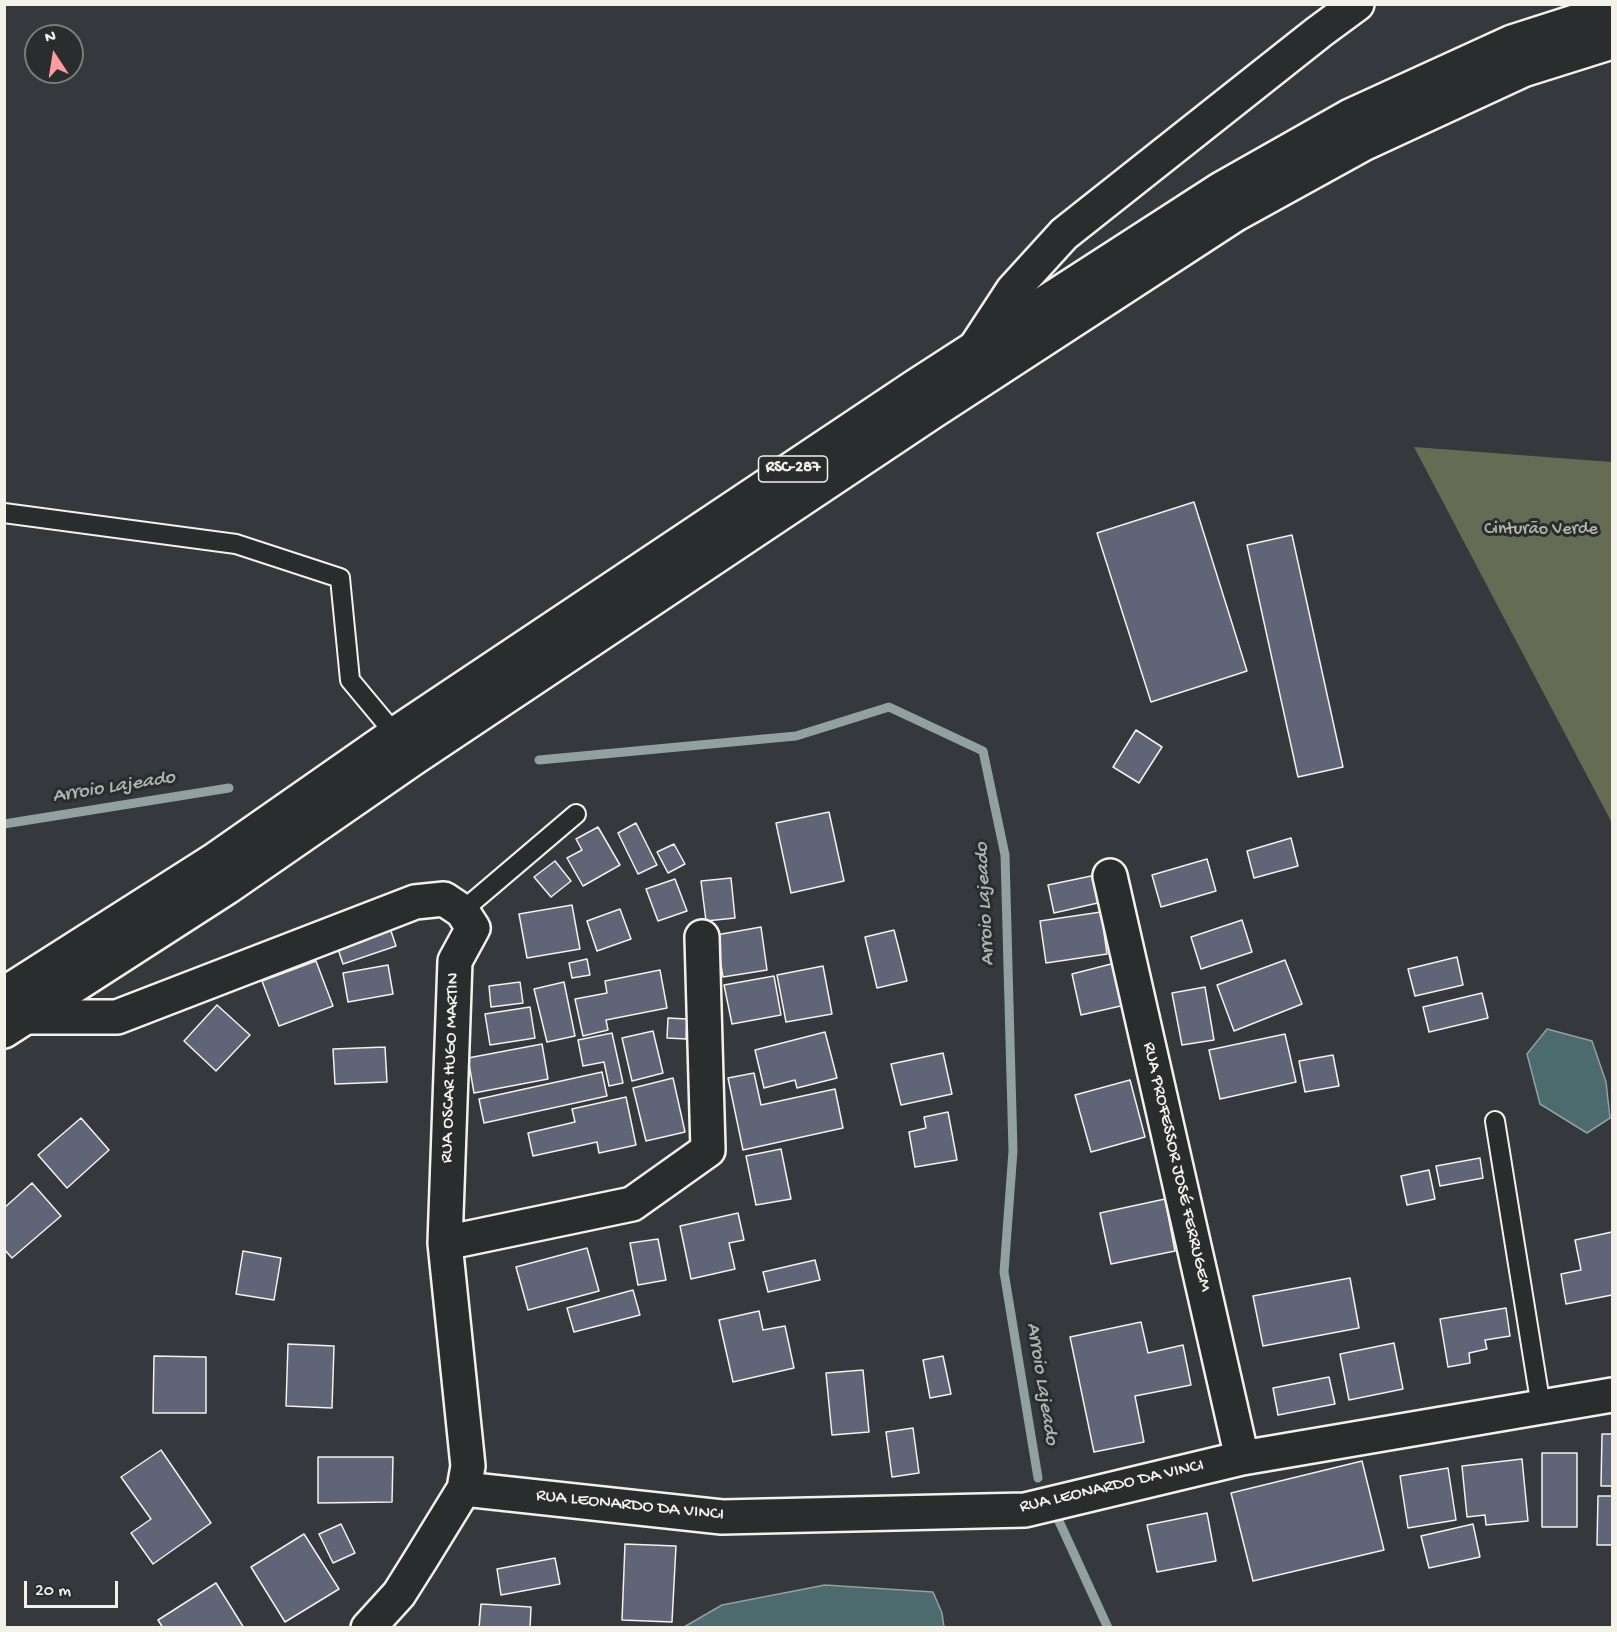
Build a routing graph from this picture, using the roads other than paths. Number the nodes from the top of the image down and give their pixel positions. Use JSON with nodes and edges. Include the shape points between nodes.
{"nodes":[{"id":1,"x":1357,"y":4,"type":"edge"},
{"id":2,"x":1612,"y":10,"type":"edge"},
{"id":3,"x":1321,"y":18,"type":"edge"},
{"id":4,"x":1612,"y":42,"type":"edge"},
{"id":5,"x":975,"y":348,"type":"junction"},
{"id":6,"x":4,"y":513,"type":"edge"},
{"id":7,"x":395,"y":734,"type":"junction"},
{"id":8,"x":576,"y":814,"type":"dead end"},
{"id":9,"x":1110,"y":876,"type":"dead end"},
{"id":10,"x":462,"y":912,"type":"junction"},
{"id":11,"x":702,"y":937,"type":"dead end"},
{"id":12,"x":11,"y":1014,"type":"edge"},
{"id":13,"x":1495,"y":1121,"type":"dead end"},
{"id":14,"x":446,"y":1243,"type":"junction"},
{"id":15,"x":1612,"y":1395,"type":"edge"},
{"id":16,"x":1541,"y":1407,"type":"junction"},
{"id":17,"x":1242,"y":1458,"type":"junction"},
{"id":18,"x":464,"y":1489,"type":"junction"},
{"id":19,"x":368,"y":1628,"type":"edge"}],
"edges":[{"from":1,"to":3,"type":"main road"},
{"from":2,"to":5,"type":"main road","number":"RSC-287","via":[[1512,42],[1350,117],[1221,189]]},
{"from":3,"to":5,"type":"main road","via":[[1064,234],[1013,290]]},
{"from":4,"to":12,"type":"main road","number":"RSC-287","via":[[1523,70],[1363,144],[1236,214],[414,758],[230,886]]},
{"from":5,"to":7,"type":"main road","number":"RSC-287"},
{"from":6,"to":7,"type":"lane","via":[[236,544],[340,578],[350,680]]},
{"from":7,"to":12,"type":"main road","number":"RSC-287","via":[[213,861]]},
{"from":8,"to":10,"type":"lane"},
{"from":9,"to":17,"type":"main road","name":"RUA PROFESSOR JOSÉ FERRUGEM"},
{"from":10,"to":12,"type":"main road","via":[[444,899],[415,902],[117,1017]]},
{"from":10,"to":14,"type":"main road","name":"RUA OSCAR HUGO MARTIN","via":[[473,928],[455,961]]},
{"from":11,"to":14,"type":"main road","via":[[708,1150],[632,1204]]},
{"from":13,"to":16,"type":"lane"},
{"from":14,"to":18,"type":"main road","name":"RUA OSCAR HUGO MARTIN","via":[[468,1466]]},
{"from":15,"to":16,"type":"main road","name":"RUA LEONARDO DA VINCI"},
{"from":16,"to":17,"type":"main road","name":"RUA LEONARDO DA VINCI"},
{"from":17,"to":18,"type":"main road","name":"RUA LEONARDO DA VINCI","via":[[1025,1510],[722,1517]]},
{"from":18,"to":19,"type":"main road","name":"RUA OSCAR HUGO MARTIN","via":[[399,1594]]}]}
